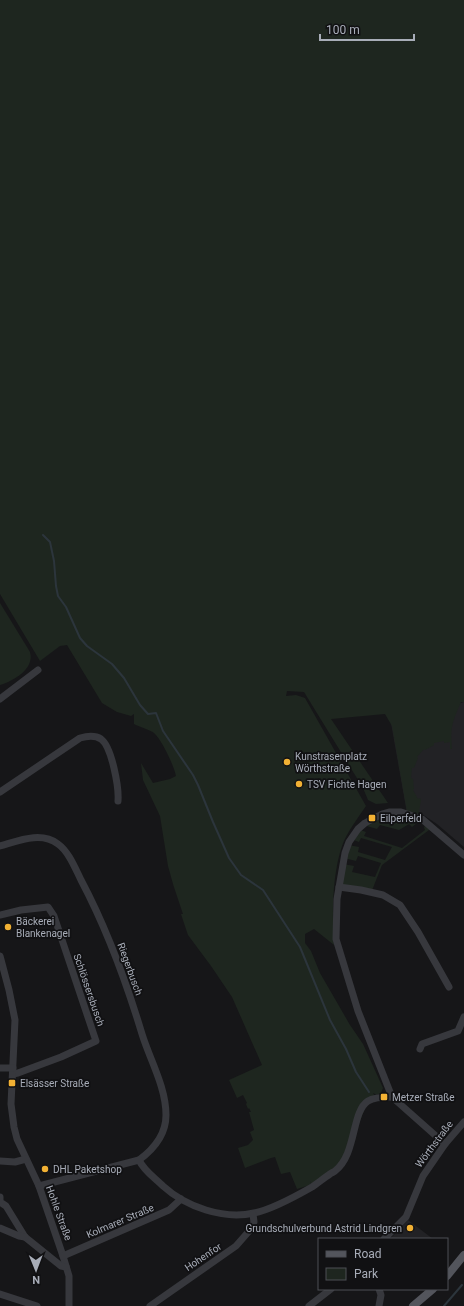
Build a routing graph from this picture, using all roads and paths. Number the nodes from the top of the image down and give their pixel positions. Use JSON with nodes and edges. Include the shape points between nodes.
{"nodes":[{"id":1,"x":38,"y":670,"type":"dead end"},
{"id":2,"x":0,"y":699,"type":"edge"},
{"id":3,"x":0,"y":792,"type":"edge"},
{"id":4,"x":118,"y":801,"type":"dead end"},
{"id":5,"x":0,"y":846,"type":"edge"},
{"id":6,"x":464,"y":855,"type":"edge"},
{"id":7,"x":339,"y":887,"type":"junction"},
{"id":8,"x":0,"y":915,"type":"edge"},
{"id":9,"x":0,"y":956,"type":"edge"},
{"id":10,"x":449,"y":987,"type":"dead end"},
{"id":11,"x":464,"y":1017,"type":"edge"},
{"id":12,"x":420,"y":1049,"type":"dead end"},
{"id":13,"x":0,"y":1068,"type":"edge"},
{"id":14,"x":13,"y":1071,"type":"junction"},
{"id":15,"x":392,"y":1097,"type":"junction"},
{"id":16,"x":464,"y":1122,"type":"edge"},
{"id":17,"x":445,"y":1144,"type":"junction"},
{"id":18,"x":26,"y":1159,"type":"junction"},
{"id":19,"x":139,"y":1160,"type":"junction"},
{"id":20,"x":0,"y":1161,"type":"edge"},
{"id":21,"x":39,"y":1186,"type":"junction"},
{"id":22,"x":0,"y":1197,"type":"edge"},
{"id":23,"x":181,"y":1198,"type":"junction"},
{"id":24,"x":254,"y":1214,"type":"junction"},
{"id":25,"x":0,"y":1228,"type":"edge"},
{"id":26,"x":25,"y":1237,"type":"junction"},
{"id":27,"x":385,"y":1238,"type":"edge"},
{"id":28,"x":464,"y":1255,"type":"edge"},
{"id":29,"x":64,"y":1256,"type":"junction"},
{"id":30,"x":66,"y":1267,"type":"junction"},
{"id":31,"x":448,"y":1275,"type":"edge"},
{"id":32,"x":330,"y":1290,"type":"edge"},
{"id":33,"x":379,"y":1290,"type":"edge"},
{"id":34,"x":432,"y":1290,"type":"edge"},
{"id":35,"x":2,"y":1296,"type":"edge"},
{"id":36,"x":37,"y":1306,"type":"edge"},
{"id":37,"x":69,"y":1306,"type":"edge"},
{"id":38,"x":150,"y":1306,"type":"edge"},
{"id":39,"x":309,"y":1306,"type":"edge"},
{"id":40,"x":379,"y":1306,"type":"edge"},
{"id":41,"x":412,"y":1306,"type":"edge"}],
"edges":[{"from":1,"to":2,"type":"street"},
{"from":3,"to":4,"type":"street","via":[[80,738],[94,736],[101,739],[108,749],[119,793]]},
{"from":5,"to":19,"type":"street","name":"Riegerbusch","via":[[38,837],[58,844],[72,863],[101,920],[164,1098],[166,1116],[160,1139]]},
{"from":6,"to":7,"type":"street","via":[[422,819],[401,812],[382,814],[365,823],[349,842]]},
{"from":7,"to":10,"type":"street","via":[[383,895],[400,905]]},
{"from":7,"to":15,"type":"street","via":[[336,939],[358,1011]]},
{"from":8,"to":14,"type":"street","name":"Schlössersbusch","via":[[48,907],[54,916],[96,1041],[18,1073]]},
{"from":9,"to":14,"type":"street","name":"Hohle Straße","via":[[15,1020]]},
{"from":11,"to":12,"type":"street","via":[[458,1031],[422,1044]]},
{"from":13,"to":14,"type":"street"},
{"from":14,"to":18,"type":"street","name":"Hohle Straße","via":[[11,1104],[14,1127]]},
{"from":15,"to":17,"type":"street"},
{"from":15,"to":24,"type":"street","via":[[369,1100],[361,1108],[350,1148],[335,1172],[267,1210]]},
{"from":16,"to":17,"type":"street","name":"Wörthstraße"},
{"from":17,"to":27,"type":"street","name":"Wörthstraße","via":[[423,1176],[406,1216]]},
{"from":18,"to":20,"type":"street","via":[[15,1162]]},
{"from":18,"to":21,"type":"street","name":"Hohle Straße"},
{"from":19,"to":21,"type":"street"},
{"from":19,"to":23,"type":"street","via":[[142,1166],[166,1188]]},
{"from":21,"to":29,"type":"street","name":"Hohle Straße"},
{"from":22,"to":26,"type":"street","via":[[0,1202],[6,1206]]},
{"from":23,"to":24,"type":"street","via":[[194,1205],[222,1213]]},
{"from":23,"to":29,"type":"street","name":"Kolmarer Straße","via":[[169,1210]]},
{"from":24,"to":38,"type":"street","name":"Hohenfor","via":[[250,1230],[236,1246]]},
{"from":25,"to":26,"type":"street"},
{"from":26,"to":30,"type":"street","via":[[61,1266]]},
{"from":28,"to":31,"type":"main road"},
{"from":29,"to":30,"type":"street","name":"Hohle Straße"},
{"from":30,"to":37,"type":"street","name":"Hohle Straße"},
{"from":32,"to":39,"type":"street"},
{"from":33,"to":40,"type":"street"},
{"from":34,"to":41,"type":"main road"},
{"from":35,"to":36,"type":"street"}]}
